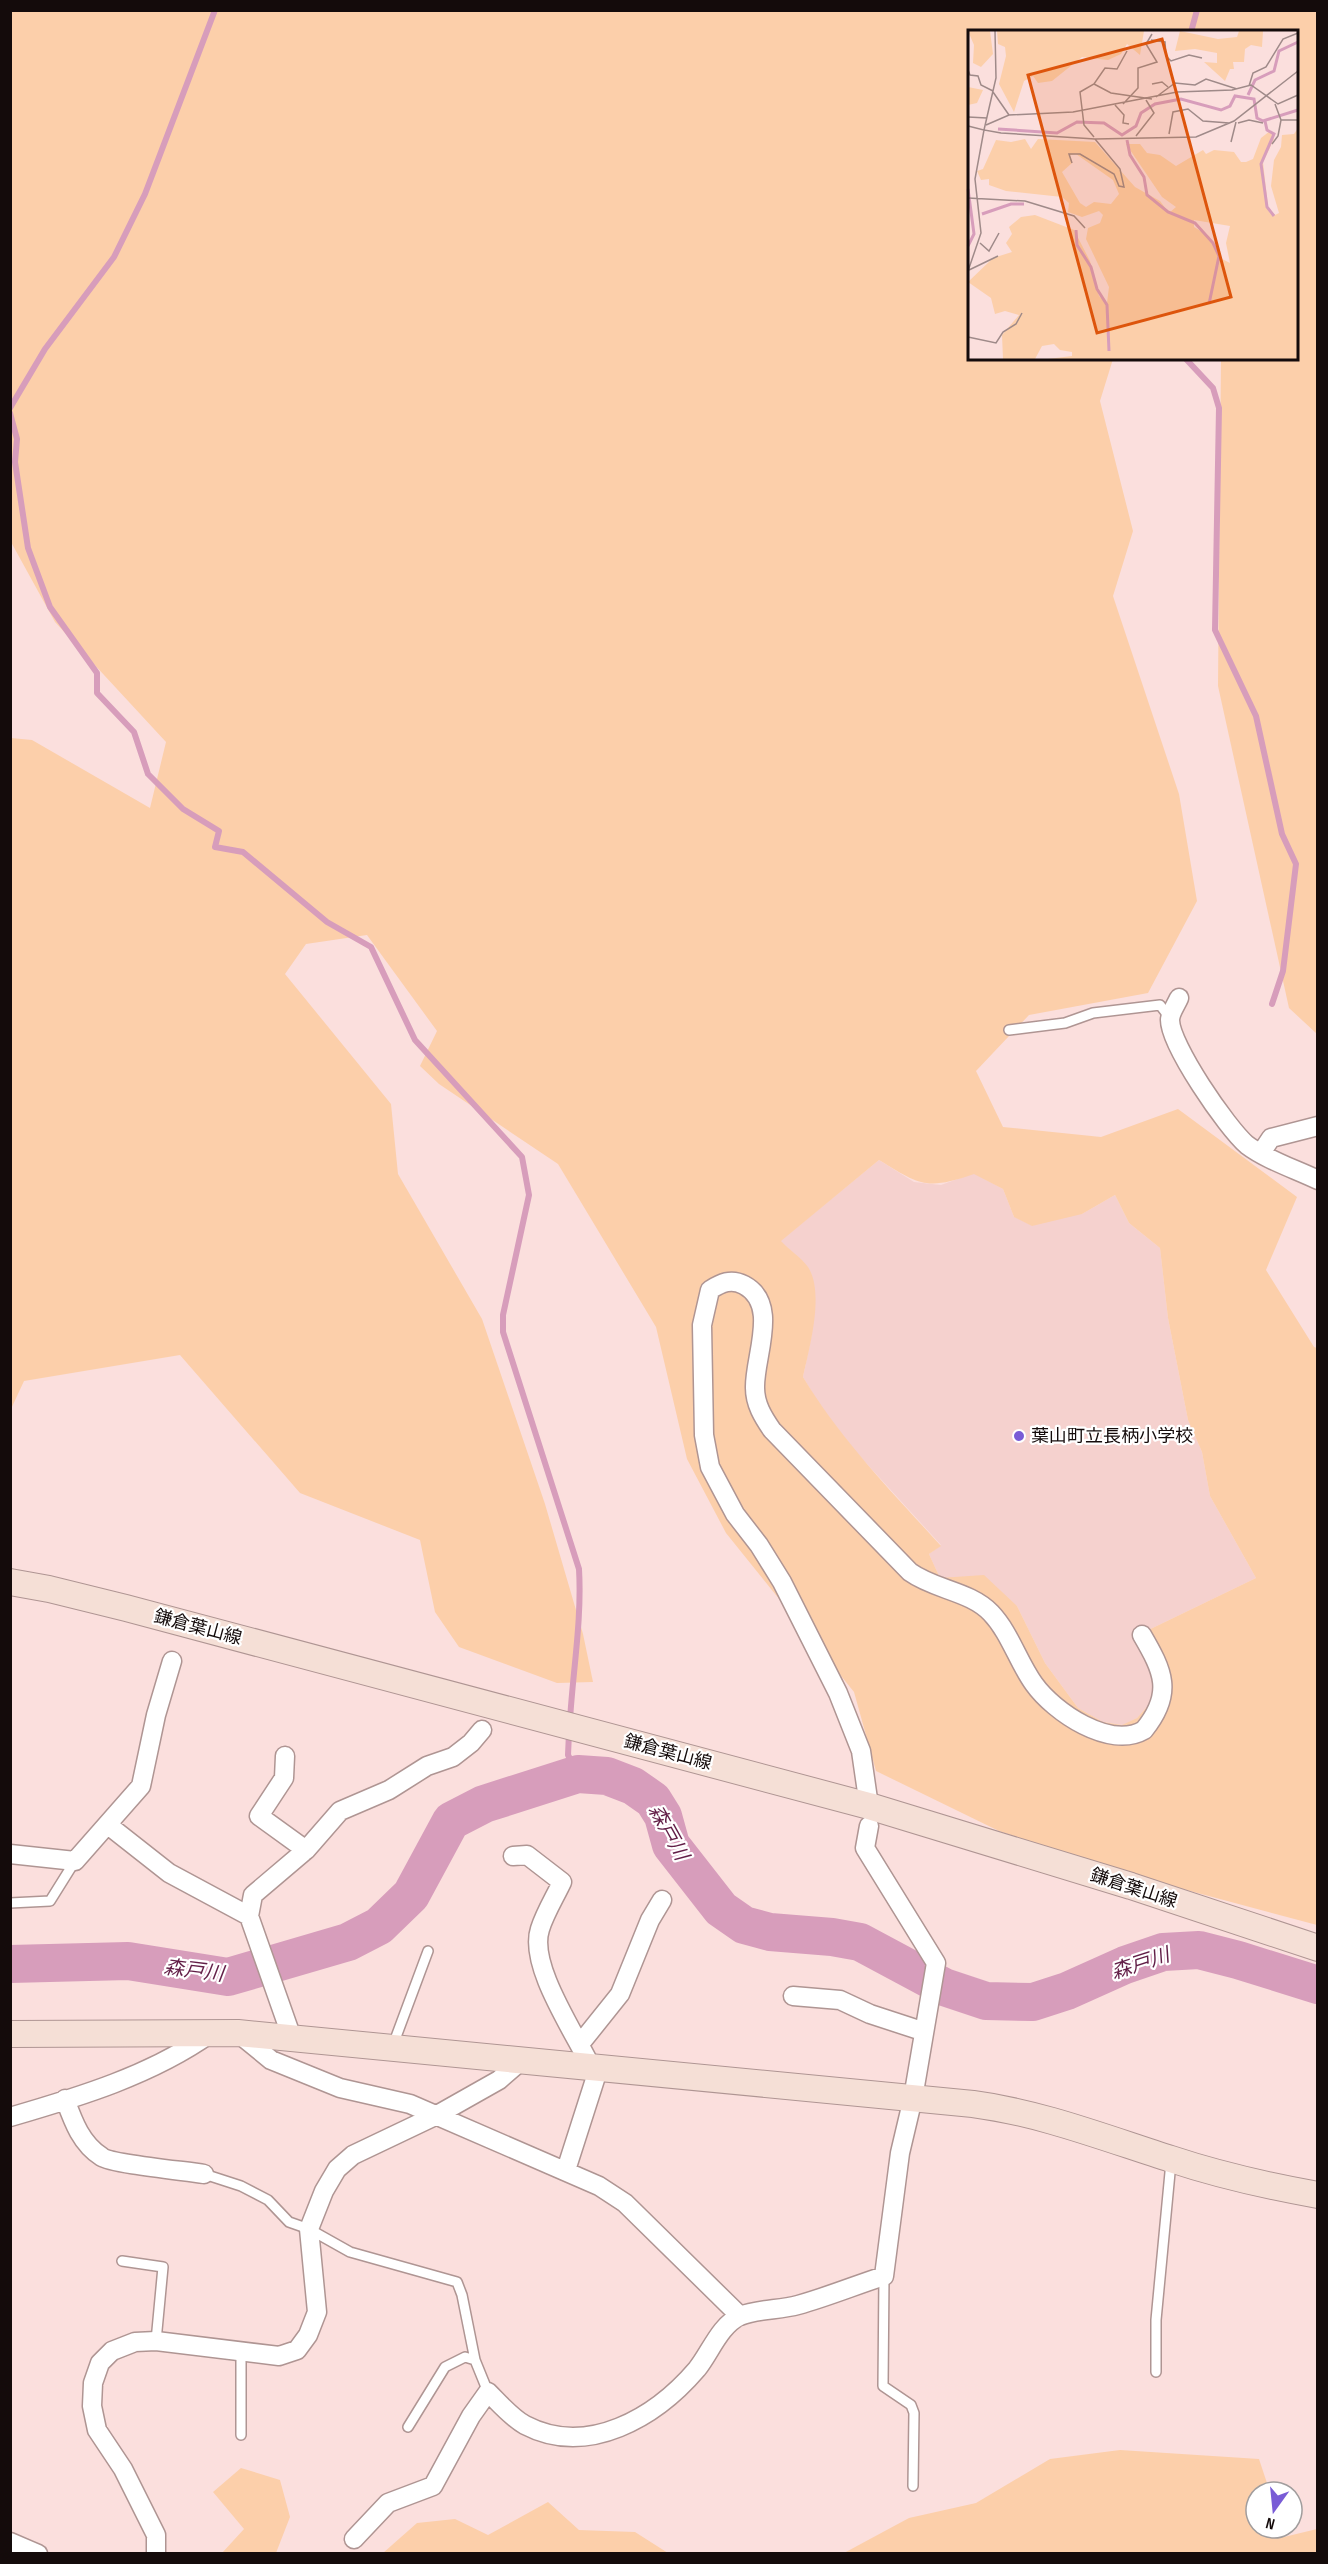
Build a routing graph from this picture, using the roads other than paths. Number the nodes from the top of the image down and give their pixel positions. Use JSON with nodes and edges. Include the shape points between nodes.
{"nodes":[{"id":1,"x":1179,"y":998,"type":"dead end"},
{"id":2,"x":1170,"y":1018,"type":"junction"},
{"id":3,"x":1009,"y":1030,"type":"dead end"},
{"id":4,"x":1317,"y":1126,"type":"edge"},
{"id":5,"x":1261,"y":1153,"type":"junction"},
{"id":6,"x":1317,"y":1180,"type":"edge"},
{"id":7,"x":10,"y":1582,"type":"edge"},
{"id":8,"x":1142,"y":1635,"type":"dead end"},
{"id":9,"x":172,"y":1661,"type":"dead end"},
{"id":10,"x":482,"y":1730,"type":"dead end"},
{"id":11,"x":285,"y":1756,"type":"dead end"},
{"id":12,"x":869,"y":1816,"type":"junction"},
{"id":13,"x":108,"y":1826,"type":"junction"},
{"id":14,"x":306,"y":1850,"type":"junction"},
{"id":15,"x":10,"y":1854,"type":"edge"},
{"id":16,"x":513,"y":1856,"type":"dead end"},
{"id":17,"x":75,"y":1861,"type":"junction"},
{"id":18,"x":662,"y":1900,"type":"dead end"},
{"id":19,"x":10,"y":1903,"type":"edge"},
{"id":20,"x":249,"y":1916,"type":"junction"},
{"id":21,"x":1317,"y":1948,"type":"edge"},
{"id":22,"x":428,"y":1950,"type":"dead end"},
{"id":23,"x":793,"y":1996,"type":"dead end"},
{"id":24,"x":922,"y":2031,"type":"junction"},
{"id":25,"x":211,"y":2033,"type":"junction"},
{"id":26,"x":238,"y":2033,"type":"junction"},
{"id":27,"x":10,"y":2034,"type":"edge"},
{"id":28,"x":292,"y":2038,"type":"junction"},
{"id":29,"x":392,"y":2048,"type":"junction"},
{"id":30,"x":590,"y":2059,"type":"junction"},
{"id":31,"x":522,"y":2060,"type":"junction"},
{"id":32,"x":913,"y":2097,"type":"junction"},
{"id":33,"x":65,"y":2099,"type":"junction"},
{"id":34,"x":437,"y":2115,"type":"junction"},
{"id":35,"x":10,"y":2117,"type":"edge"},
{"id":36,"x":1172,"y":2160,"type":"junction"},
{"id":37,"x":566,"y":2170,"type":"junction"},
{"id":38,"x":204,"y":2174,"type":"joint"},
{"id":39,"x":1317,"y":2195,"type":"edge"},
{"id":40,"x":309,"y":2229,"type":"junction"},
{"id":41,"x":122,"y":2261,"type":"dead end"},
{"id":42,"x":884,"y":2276,"type":"junction"},
{"id":43,"x":740,"y":2316,"type":"junction"},
{"id":44,"x":156,"y":2341,"type":"junction"},
{"id":45,"x":240,"y":2352,"type":"junction"},
{"id":46,"x":475,"y":2360,"type":"junction"},
{"id":47,"x":1156,"y":2372,"type":"dead end"},
{"id":48,"x":488,"y":2392,"type":"junction"},
{"id":49,"x":408,"y":2427,"type":"dead end"},
{"id":50,"x":241,"y":2435,"type":"dead end"},
{"id":51,"x":913,"y":2486,"type":"dead end"},
{"id":52,"x":354,"y":2539,"type":"dead end"},
{"id":53,"x":10,"y":2542,"type":"edge"},
{"id":54,"x":38,"y":2553,"type":"edge"},
{"id":55,"x":156,"y":2553,"type":"edge"}],
"edges":[{"from":1,"to":2,"type":"street"},
{"from":2,"to":3,"type":"lane","via":[[1160,1005],[1093,1013],[1065,1023]]},
{"from":2,"to":5,"type":"street","via":[[1173,1037],[1191,1070],[1246,1144]]},
{"from":4,"to":5,"type":"street","via":[[1271,1138]]},
{"from":5,"to":6,"type":"street"},
{"from":7,"to":12,"type":"main road","name":"鎌倉葉山線","via":[[126,1608]]},
{"from":8,"to":12,"type":"street","via":[[1158,1662],[1164,1687],[1158,1708],[1144,1730],[1124,1736],[1107,1734],[1072,1717],[1043,1696],[991,1613],[970,1599],[910,1572],[772,1430],[759,1409],[755,1389],[763,1322],[761,1305],[758,1297],[739,1283],[718,1284],[710,1290],[702,1325],[704,1436],[710,1467],[735,1514],[782,1582],[838,1693],[861,1751]]},
{"from":9,"to":13,"type":"street","via":[[141,1786]]},
{"from":10,"to":14,"type":"street","via":[[453,1757],[427,1766],[389,1790],[340,1811]]},
{"from":11,"to":14,"type":"street","via":[[284,1778],[259,1816]]},
{"from":12,"to":21,"type":"main road","name":"鎌倉葉山線","via":[[1131,1886]]},
{"from":12,"to":24,"type":"street","via":[[865,1848],[936,1963]]},
{"from":13,"to":17,"type":"street"},
{"from":13,"to":20,"type":"street","via":[[169,1873]]},
{"from":14,"to":20,"type":"street","via":[[253,1895]]},
{"from":15,"to":17,"type":"street"},
{"from":16,"to":30,"type":"street","via":[[527,1855],[562,1882],[540,1930],[538,1952],[542,1972]]},
{"from":17,"to":19,"type":"lane","via":[[50,1901]]},
{"from":18,"to":30,"type":"street"},
{"from":20,"to":28,"type":"street"},
{"from":22,"to":29,"type":"lane"},
{"from":23,"to":24,"type":"street","via":[[840,2000]]},
{"from":24,"to":32,"type":"street"},
{"from":25,"to":26,"type":"main road"},
{"from":25,"to":27,"type":"main road"},
{"from":25,"to":33,"type":"street","via":[[181,2055]]},
{"from":26,"to":28,"type":"main road"},
{"from":26,"to":34,"type":"street","via":[[271,2060],[340,2088],[410,2104]]},
{"from":28,"to":29,"type":"main road"},
{"from":29,"to":31,"type":"main road"},
{"from":30,"to":31,"type":"main road"},
{"from":30,"to":32,"type":"main road"},
{"from":30,"to":37,"type":"street"},
{"from":31,"to":34,"type":"street","via":[[499,2080]]},
{"from":32,"to":36,"type":"main road","via":[[1004,2108]]},
{"from":32,"to":42,"type":"street","via":[[900,2153]]},
{"from":33,"to":35,"type":"street"},
{"from":33,"to":38,"type":"street","via":[[75,2128],[103,2158]]},
{"from":34,"to":37,"type":"street"},
{"from":34,"to":40,"type":"street","via":[[345,2162],[324,2191]]},
{"from":36,"to":39,"type":"main road"},
{"from":36,"to":47,"type":"lane","via":[[1156,2320]]},
{"from":37,"to":43,"type":"street","via":[[625,2203]]},
{"from":38,"to":40,"type":"lane","via":[[268,2200],[289,2222]]},
{"from":40,"to":45,"type":"street","via":[[317,2312],[308,2334],[297,2350],[279,2356]]},
{"from":40,"to":46,"type":"lane","via":[[350,2252],[457,2282]]},
{"from":41,"to":44,"type":"lane","via":[[163,2267]]},
{"from":42,"to":43,"type":"street","via":[[798,2305]]},
{"from":42,"to":51,"type":"lane","via":[[883,2386],[911,2405],[914,2413]]},
{"from":43,"to":48,"type":"street","via":[[660,2406],[630,2425],[598,2434],[542,2433],[523,2424]]},
{"from":44,"to":45,"type":"street"},
{"from":44,"to":55,"type":"street","via":[[135,2342],[112,2350],[100,2363],[93,2383],[92,2406],[98,2430],[123,2469],[156,2535]]},
{"from":45,"to":50,"type":"lane"},
{"from":46,"to":48,"type":"lane"},
{"from":46,"to":49,"type":"lane","via":[[465,2357],[445,2367]]},
{"from":48,"to":52,"type":"street","via":[[433,2486],[388,2503]]},
{"from":53,"to":54,"type":"street"}]}
